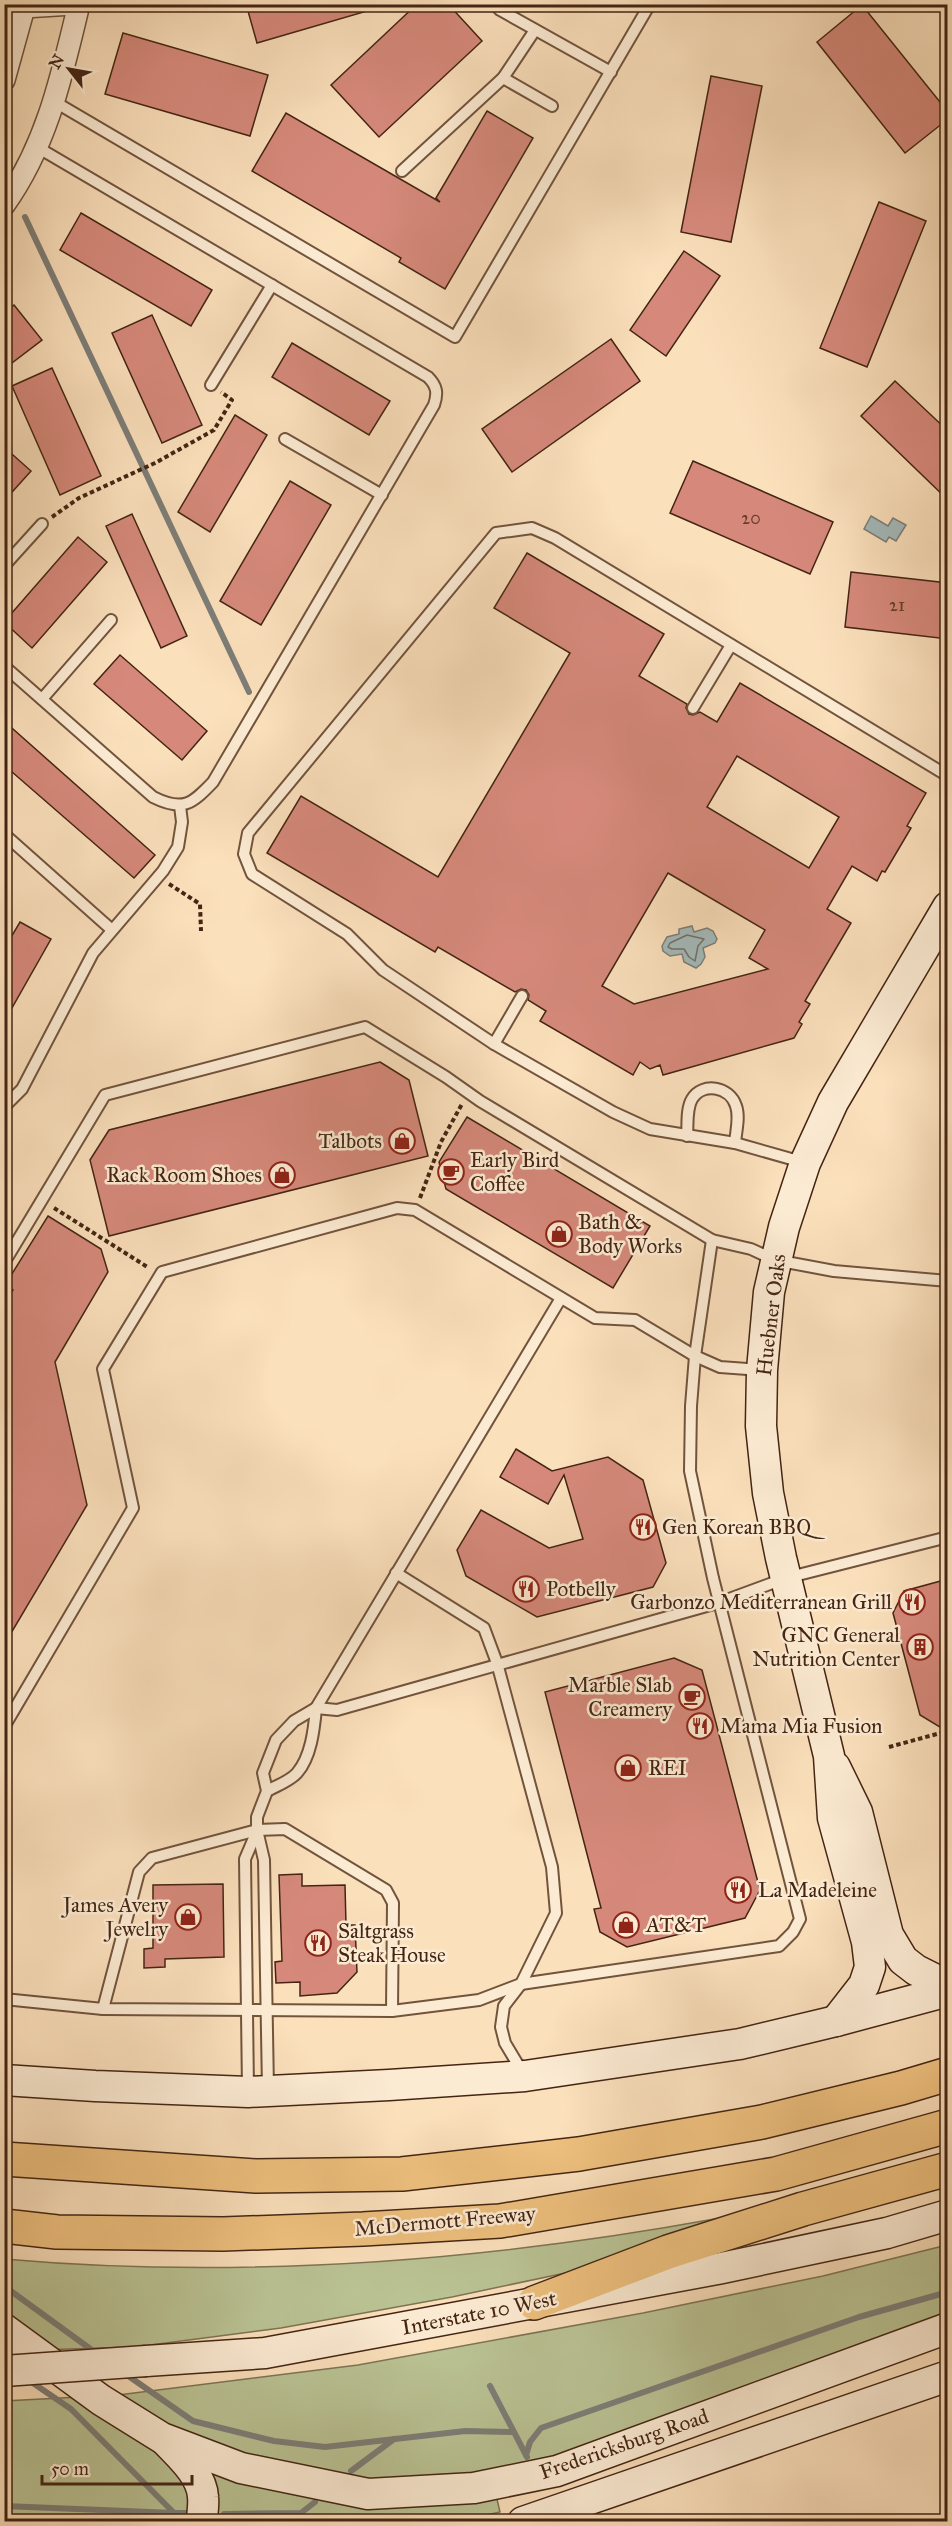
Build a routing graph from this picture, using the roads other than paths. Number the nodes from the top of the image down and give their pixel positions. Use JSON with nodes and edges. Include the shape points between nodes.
{"nodes":[{"id":1,"x":73,"y":4,"type":"edge"},
{"id":2,"x":79,"y":4,"type":"edge"},
{"id":3,"x":494,"y":4,"type":"edge"},
{"id":4,"x":650,"y":4,"type":"edge"},
{"id":5,"x":18,"y":7,"type":"edge"},
{"id":6,"x":535,"y":30,"type":"junction"},
{"id":7,"x":611,"y":72,"type":"junction"},
{"id":8,"x":503,"y":78,"type":"junction"},
{"id":9,"x":4,"y":80,"type":"edge"},
{"id":10,"x":55,"y":102,"type":"junction"},
{"id":11,"x":552,"y":106,"type":"dead end"},
{"id":12,"x":37,"y":147,"type":"junction"},
{"id":13,"x":402,"y":171,"type":"dead end"},
{"id":14,"x":4,"y":205,"type":"edge"},
{"id":15,"x":272,"y":285,"type":"junction"},
{"id":16,"x":212,"y":385,"type":"road end"},
{"id":17,"x":285,"y":438,"type":"dead end"},
{"id":18,"x":382,"y":495,"type":"junction"},
{"id":19,"x":42,"y":524,"type":"road end"},
{"id":20,"x":4,"y":566,"type":"edge"},
{"id":21,"x":111,"y":620,"type":"dead end"},
{"id":22,"x":730,"y":645,"type":"junction"},
{"id":23,"x":4,"y":666,"type":"edge"},
{"id":24,"x":42,"y":699,"type":"junction"},
{"id":25,"x":693,"y":708,"type":"dead end"},
{"id":26,"x":948,"y":776,"type":"edge"},
{"id":27,"x":180,"y":806,"type":"junction"},
{"id":28,"x":4,"y":834,"type":"edge"},
{"id":29,"x":948,"y":907,"type":"edge"},
{"id":30,"x":112,"y":930,"type":"junction"},
{"id":31,"x":522,"y":996,"type":"dead end"},
{"id":32,"x":494,"y":1044,"type":"junction"},
{"id":33,"x":4,"y":1107,"type":"edge"},
{"id":34,"x":687,"y":1136,"type":"junction"},
{"id":35,"x":735,"y":1143,"type":"junction"},
{"id":36,"x":805,"y":1163,"type":"junction"},
{"id":37,"x":712,"y":1240,"type":"junction"},
{"id":38,"x":776,"y":1260,"type":"junction"},
{"id":39,"x":4,"y":1263,"type":"edge"},
{"id":40,"x":948,"y":1281,"type":"edge"},
{"id":41,"x":561,"y":1298,"type":"junction"},
{"id":42,"x":695,"y":1356,"type":"junction"},
{"id":43,"x":762,"y":1370,"type":"junction"},
{"id":44,"x":948,"y":1537,"type":"edge"},
{"id":45,"x":396,"y":1573,"type":"junction"},
{"id":46,"x":786,"y":1578,"type":"junction"},
{"id":47,"x":721,"y":1602,"type":"junction"},
{"id":48,"x":497,"y":1663,"type":"junction"},
{"id":49,"x":316,"y":1708,"type":"junction"},
{"id":50,"x":4,"y":1727,"type":"edge"},
{"id":51,"x":829,"y":1756,"type":"junction"},
{"id":52,"x":267,"y":1791,"type":"junction"},
{"id":53,"x":257,"y":1830,"type":"junction"},
{"id":54,"x":521,"y":1984,"type":"junction"},
{"id":55,"x":948,"y":1986,"type":"edge"},
{"id":56,"x":948,"y":1991,"type":"edge"},
{"id":57,"x":4,"y":2000,"type":"edge"},
{"id":58,"x":103,"y":2009,"type":"junction"},
{"id":59,"x":248,"y":2010,"type":"junction"},
{"id":60,"x":267,"y":2010,"type":"junction"},
{"id":61,"x":392,"y":2011,"type":"junction"},
{"id":62,"x":836,"y":2021,"type":"junction"},
{"id":63,"x":948,"y":2074,"type":"edge"},
{"id":64,"x":525,"y":2076,"type":"junction"},
{"id":65,"x":4,"y":2080,"type":"edge"},
{"id":66,"x":258,"y":2091,"type":"junction"},
{"id":67,"x":948,"y":2126,"type":"edge"},
{"id":68,"x":4,"y":2159,"type":"edge"},
{"id":69,"x":948,"y":2169,"type":"edge"},
{"id":70,"x":948,"y":2215,"type":"edge"},
{"id":71,"x":4,"y":2226,"type":"edge"},
{"id":72,"x":534,"y":2303,"type":"junction"},
{"id":73,"x":948,"y":2328,"type":"edge"},
{"id":74,"x":4,"y":2329,"type":"edge"},
{"id":75,"x":4,"y":2371,"type":"edge"},
{"id":76,"x":948,"y":2376,"type":"edge"},
{"id":77,"x":162,"y":2438,"type":"junction"},
{"id":78,"x":202,"y":2522,"type":"edge"},
{"id":79,"x":523,"y":2522,"type":"edge"}],
"edges":[{"from":1,"to":5,"type":"street"},
{"from":2,"to":10,"type":"street"},
{"from":3,"to":6,"type":"lane"},
{"from":4,"to":7,"type":"lane"},
{"from":5,"to":9,"type":"street"},
{"from":6,"to":7,"type":"lane"},
{"from":6,"to":8,"type":"lane"},
{"from":7,"to":10,"type":"lane","via":[[455,338]]},
{"from":8,"to":11,"type":"lane"},
{"from":8,"to":13,"type":"lane"},
{"from":10,"to":12,"type":"street"},
{"from":12,"to":14,"type":"street"},
{"from":12,"to":15,"type":"lane"},
{"from":15,"to":16,"type":"lane"},
{"from":15,"to":18,"type":"lane","via":[[435,384],[438,396],[434,405]]},
{"from":17,"to":18,"type":"lane"},
{"from":18,"to":27,"type":"lane","via":[[213,782],[196,800]]},
{"from":19,"to":20,"type":"lane"},
{"from":21,"to":24,"type":"lane"},
{"from":22,"to":25,"type":"lane"},
{"from":22,"to":26,"type":"lane"},
{"from":22,"to":32,"type":"lane","via":[[555,538],[531,528],[496,533],[248,833],[244,854],[252,874],[347,933],[383,970]]},
{"from":23,"to":24,"type":"lane"},
{"from":24,"to":27,"type":"lane","via":[[153,797]]},
{"from":27,"to":30,"type":"lane","via":[[178,847],[158,877]]},
{"from":28,"to":30,"type":"lane"},
{"from":29,"to":36,"type":"main road","name":"Huebner Oaks","via":[[833,1102]]},
{"from":30,"to":33,"type":"lane","via":[[93,953],[22,1089]]},
{"from":31,"to":32,"type":"lane"},
{"from":32,"to":34,"type":"lane","via":[[613,1113],[650,1129]]},
{"from":34,"to":35,"type":"lane"},
{"from":34,"to":35,"type":"lane","via":[[690,1101],[711,1088],[720,1089],[734,1100],[737,1108]]},
{"from":35,"to":36,"type":"lane"},
{"from":36,"to":38,"type":"main road","name":"Huebner Oaks"},
{"from":37,"to":38,"type":"lane","via":[[752,1249]]},
{"from":37,"to":39,"type":"lane","via":[[365,1027],[105,1095]]},
{"from":37,"to":42,"type":"lane"},
{"from":38,"to":40,"type":"lane","via":[[834,1271]]},
{"from":38,"to":43,"type":"main road","name":"Huebner Oaks"},
{"from":41,"to":42,"type":"lane","via":[[595,1318],[635,1320]]},
{"from":41,"to":45,"type":"lane"},
{"from":41,"to":50,"type":"lane","via":[[415,1210],[397,1208],[160,1274],[103,1369],[133,1509]]},
{"from":42,"to":43,"type":"lane","via":[[720,1367]]},
{"from":42,"to":47,"type":"lane","via":[[690,1471]]},
{"from":43,"to":46,"type":"main road","name":"Huebner Oaks","via":[[761,1426],[768,1492]]},
{"from":44,"to":46,"type":"lane"},
{"from":45,"to":48,"type":"lane","via":[[484,1628]]},
{"from":45,"to":49,"type":"lane"},
{"from":46,"to":47,"type":"lane"},
{"from":46,"to":51,"type":"main road","name":"Huebner Oaks"},
{"from":47,"to":48,"type":"lane"},
{"from":47,"to":54,"type":"lane","via":[[800,1919],[779,1946]]},
{"from":48,"to":49,"type":"lane","via":[[337,1710]]},
{"from":48,"to":54,"type":"lane","via":[[552,1867],[556,1913]]},
{"from":49,"to":52,"type":"lane","via":[[307,1756],[296,1775]]},
{"from":49,"to":52,"type":"lane","via":[[294,1721],[276,1740],[264,1773]]},
{"from":51,"to":55,"type":"main road","name":"Huebner Oaks","via":[[857,1812],[888,1935],[903,1959]]},
{"from":51,"to":62,"type":"main road","name":"Huebner Oaks","via":[[833,1818],[867,1942],[870,1967],[864,1985]]},
{"from":52,"to":53,"type":"lane","via":[[257,1817]]},
{"from":53,"to":58,"type":"lane","via":[[152,1858],[139,1872]]},
{"from":53,"to":59,"type":"lane","via":[[245,1859]]},
{"from":53,"to":60,"type":"lane","via":[[264,1860]]},
{"from":53,"to":61,"type":"lane","via":[[285,1829],[386,1890],[393,1903]]},
{"from":54,"to":61,"type":"lane","via":[[479,2000]]},
{"from":54,"to":64,"type":"lane","via":[[504,2006],[501,2027],[505,2043]]},
{"from":56,"to":62,"type":"main road"},
{"from":57,"to":58,"type":"lane"},
{"from":58,"to":59,"type":"lane"},
{"from":59,"to":60,"type":"lane"},
{"from":59,"to":66,"type":"lane"},
{"from":60,"to":61,"type":"lane"},
{"from":60,"to":66,"type":"lane"},
{"from":62,"to":64,"type":"main road","via":[[740,2044]]},
{"from":63,"to":68,"type":"highway","via":[[750,2124],[579,2154],[402,2174],[256,2176]]},
{"from":64,"to":66,"type":"main road"},
{"from":65,"to":66,"type":"main road"},
{"from":67,"to":71,"type":"highway","name":"McDermott Freeway","via":[[777,2174],[500,2221],[223,2234],[57,2232]]},
{"from":69,"to":72,"type":"highway","via":[[668,2252]]},
{"from":70,"to":72,"type":"main road","name":"Interstate 10 West","via":[[876,2235],[717,2269]]},
{"from":72,"to":75,"type":"main road","name":"Interstate 10 West","bridge":true,"via":[[264,2353]]},
{"from":73,"to":77,"type":"main road","name":"Fredericksburg Road","via":[[557,2470],[474,2488],[368,2494],[241,2468]]},
{"from":74,"to":77,"type":"main road","name":"Fredericksburg Road","via":[[101,2400]]},
{"from":76,"to":79,"type":"main road","name":"Fredericksburg Road"},
{"from":77,"to":78,"type":"main road","via":[[199,2482],[204,2496]]}]}
